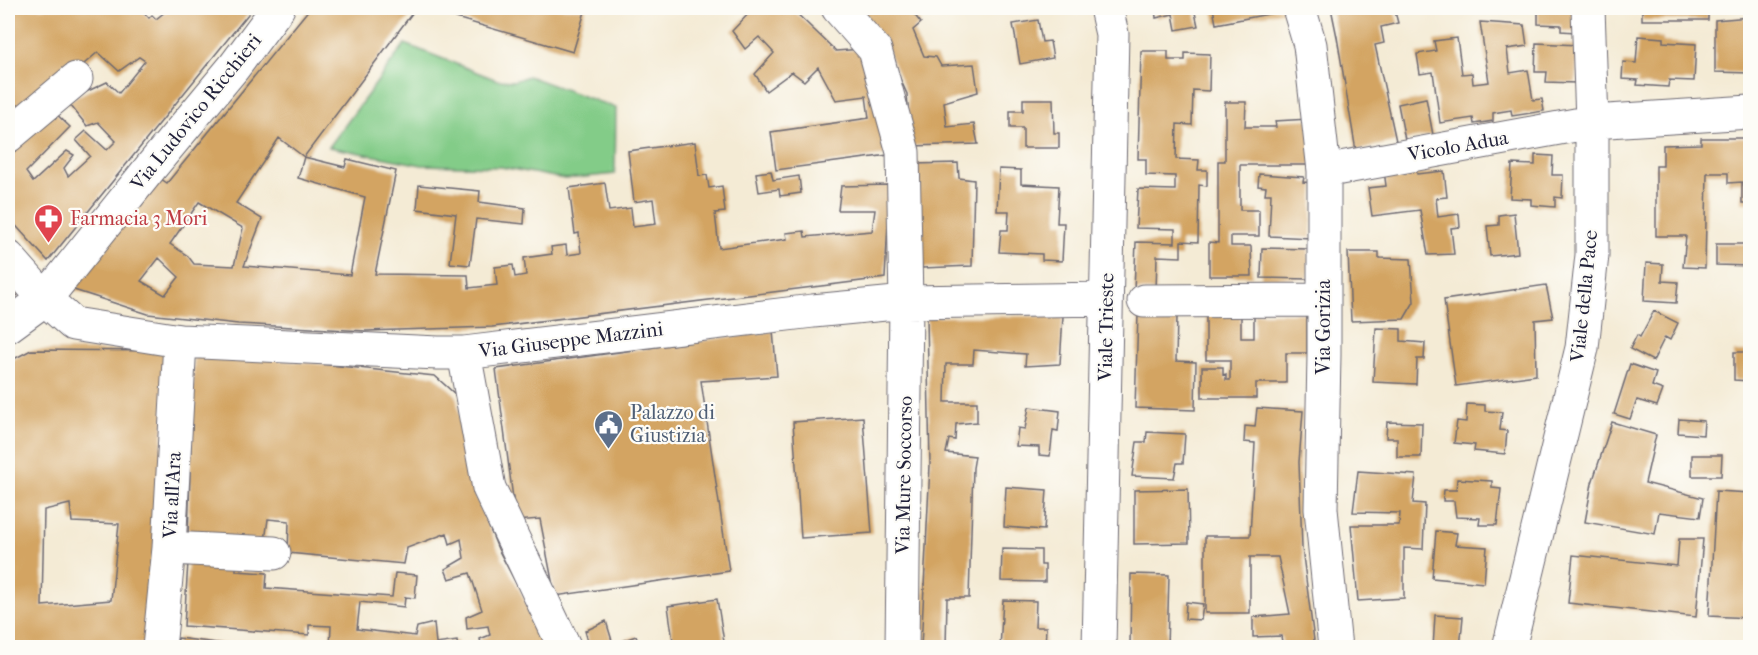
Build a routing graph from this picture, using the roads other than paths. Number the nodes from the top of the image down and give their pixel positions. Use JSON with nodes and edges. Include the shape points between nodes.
{"nodes":[{"id":1,"x":278,"y":8,"type":"edge"},
{"id":2,"x":838,"y":8,"type":"edge"},
{"id":3,"x":1106,"y":8,"type":"edge"},
{"id":4,"x":1299,"y":8,"type":"edge"},
{"id":5,"x":1588,"y":8,"type":"edge"},
{"id":6,"x":76,"y":80,"type":"dead end"},
{"id":7,"x":1750,"y":112,"type":"edge"},
{"id":8,"x":1593,"y":122,"type":"junction"},
{"id":9,"x":8,"y":136,"type":"edge"},
{"id":10,"x":1323,"y":171,"type":"junction"},
{"id":11,"x":8,"y":257,"type":"edge"},
{"id":12,"x":1107,"y":298,"type":"junction"},
{"id":13,"x":45,"y":299,"type":"junction"},
{"id":14,"x":1323,"y":300,"type":"junction"},
{"id":15,"x":1144,"y":301,"type":"dead end"},
{"id":16,"x":906,"y":303,"type":"junction"},
{"id":17,"x":8,"y":326,"type":"edge"},
{"id":18,"x":180,"y":341,"type":"junction"},
{"id":19,"x":464,"y":353,"type":"junction"},
{"id":20,"x":169,"y":548,"type":"junction"},
{"id":21,"x":274,"y":553,"type":"dead end"},
{"id":22,"x":159,"y":648,"type":"edge"},
{"id":23,"x":565,"y":648,"type":"edge"},
{"id":24,"x":902,"y":648,"type":"edge"},
{"id":25,"x":1099,"y":648,"type":"edge"},
{"id":26,"x":1335,"y":648,"type":"edge"},
{"id":27,"x":1509,"y":648,"type":"edge"}],
"edges":[{"from":1,"to":13,"type":"street","name":"Via Ludovico Ricchieri"},
{"from":2,"to":16,"type":"street","name":"Via Mure Soccorso","via":[[875,50],[903,152]]},
{"from":3,"to":12,"type":"street","name":"Viale Trieste","via":[[1112,34]]},
{"from":4,"to":10,"type":"street","name":"Via Gorizia","via":[[1310,45]]},
{"from":5,"to":8,"type":"street","name":"Viale della Pace"},
{"from":6,"to":9,"type":"street"},
{"from":7,"to":8,"type":"street","name":"Vicolo Adua"},
{"from":8,"to":10,"type":"street","name":"Vicolo Adua"},
{"from":8,"to":27,"type":"street","name":"Viale della Pace","via":[[1592,255],[1582,348]]},
{"from":10,"to":14,"type":"street","name":"Via Gorizia"},
{"from":11,"to":13,"type":"street","name":"Via Giuseppe Mazzini"},
{"from":12,"to":16,"type":"street","name":"Via Giuseppe Mazzini"},
{"from":12,"to":25,"type":"street","name":"Viale Trieste"},
{"from":13,"to":17,"type":"street","name":"Via Ludovico Ricchieri"},
{"from":13,"to":18,"type":"street","name":"Via Giuseppe Mazzini","via":[[73,324]]},
{"from":14,"to":15,"type":"street"},
{"from":14,"to":26,"type":"street","name":"Via Gorizia","via":[[1321,509]]},
{"from":16,"to":19,"type":"street","name":"Via Giuseppe Mazzini"},
{"from":16,"to":24,"type":"street","name":"Via Mure Soccorso"},
{"from":18,"to":19,"type":"street","name":"Via Giuseppe Mazzini"},
{"from":18,"to":20,"type":"street","name":"Via all'Ara"},
{"from":19,"to":23,"type":"street","via":[[489,488]]},
{"from":20,"to":21,"type":"street"},
{"from":20,"to":22,"type":"street","name":"Via all'Ara"}]}
